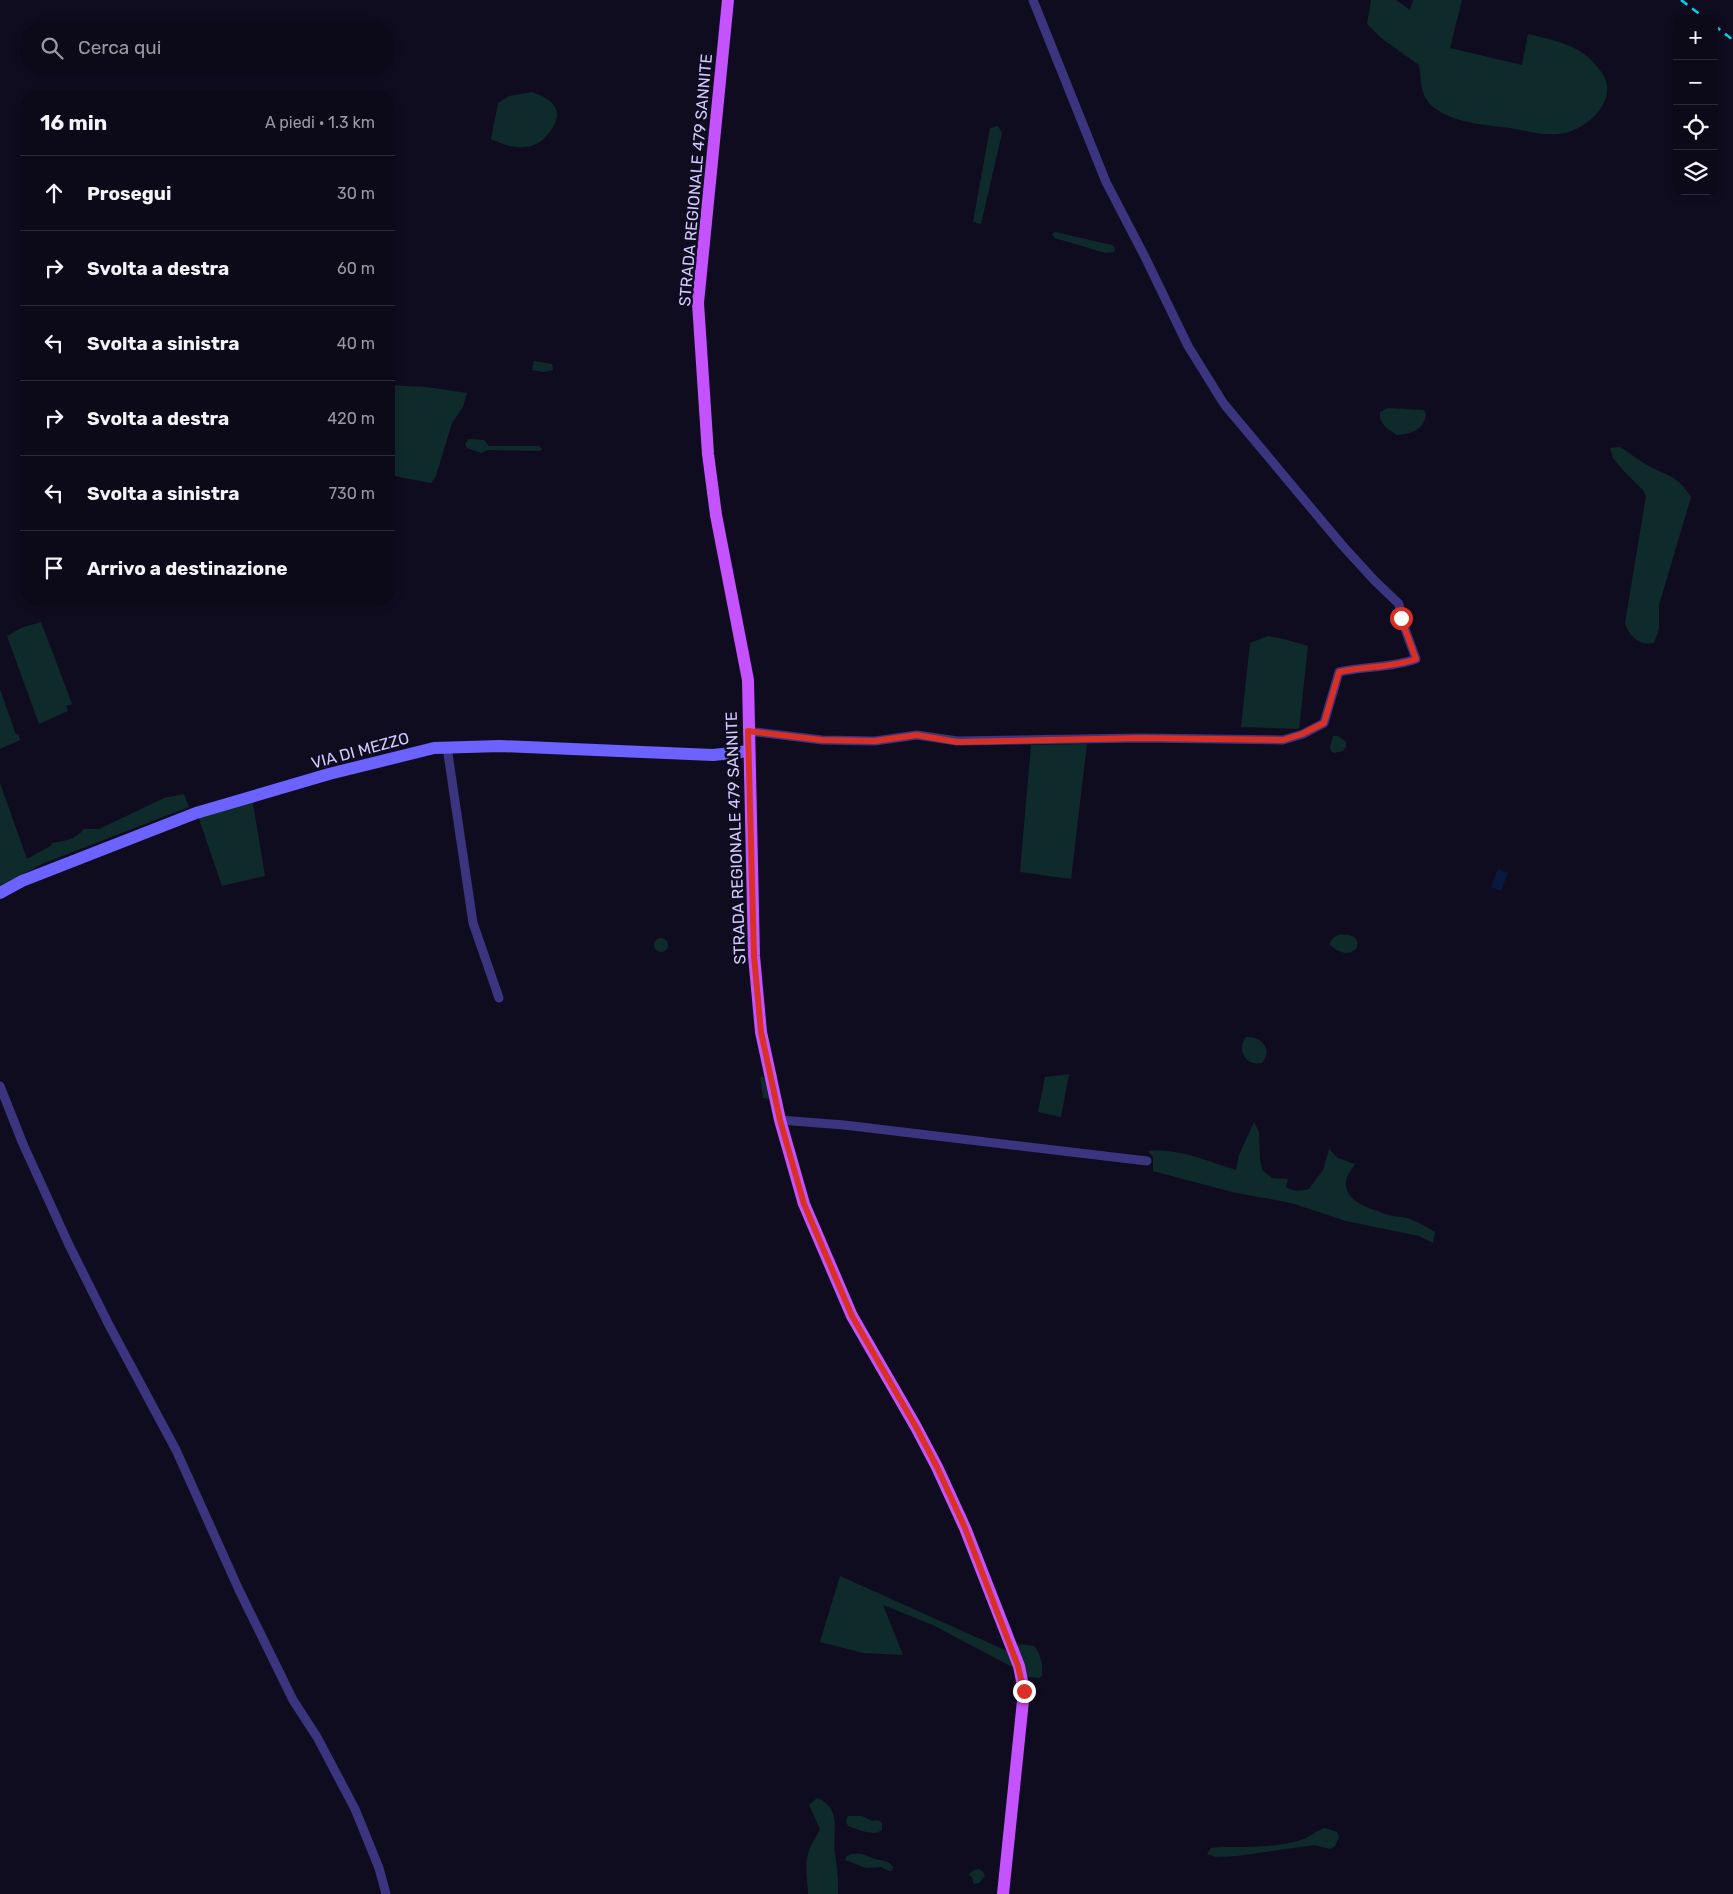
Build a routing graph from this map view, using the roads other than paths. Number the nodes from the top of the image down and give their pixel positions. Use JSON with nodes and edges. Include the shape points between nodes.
{"nodes":[{"id":1,"x":728,"y":0,"type":"edge"},
{"id":2,"x":1033,"y":0,"type":"edge"},
{"id":3,"x":748,"y":731,"type":"junction"},
{"id":4,"x":447,"y":747,"type":"junction"},
{"id":5,"x":749,"y":751,"type":"junction"},
{"id":6,"x":0,"y":893,"type":"edge"},
{"id":7,"x":499,"y":998,"type":"dead end"},
{"id":8,"x":0,"y":1086,"type":"edge"},
{"id":9,"x":780,"y":1120,"type":"junction"},
{"id":10,"x":1147,"y":1161,"type":"dead end"},
{"id":11,"x":386,"y":1894,"type":"edge"},
{"id":12,"x":1003,"y":1894,"type":"edge"}],
"edges":[{"from":1,"to":3,"type":"main road","name":"STRADA REGIONALE 479 SANNITE","via":[[698,303],[708,454],[716,515],[748,680]]},
{"from":2,"to":3,"type":"street","via":[[1106,182],[1188,346],[1224,404],[1342,545],[1399,604],[1416,659],[1402,664],[1339,672],[1324,723],[1283,740],[1141,738],[957,742],[917,735],[866,741],[822,740]]},
{"from":3,"to":5,"type":"main road","name":"STRADA REGIONALE 479 SANNITE"},
{"from":4,"to":5,"type":"main road","name":"VIA DI MEZZO","via":[[500,746],[713,755]]},
{"from":4,"to":6,"type":"main road","name":"VIA DI MEZZO","via":[[329,774],[196,812],[22,881]]},
{"from":4,"to":7,"type":"street","via":[[473,923]]},
{"from":5,"to":9,"type":"main road","name":"STRADA REGIONALE 479 SANNITE","via":[[754,956],[761,1032]]},
{"from":8,"to":11,"type":"street","via":[[68,1242],[176,1450],[293,1700],[317,1737],[355,1810],[380,1868]]},
{"from":9,"to":10,"type":"street"},
{"from":9,"to":12,"type":"main road","name":"STRADA REGIONALE 479 SANNITE","via":[[804,1204],[845,1303],[937,1467],[965,1528],[1018,1666],[1024,1691]]}]}
